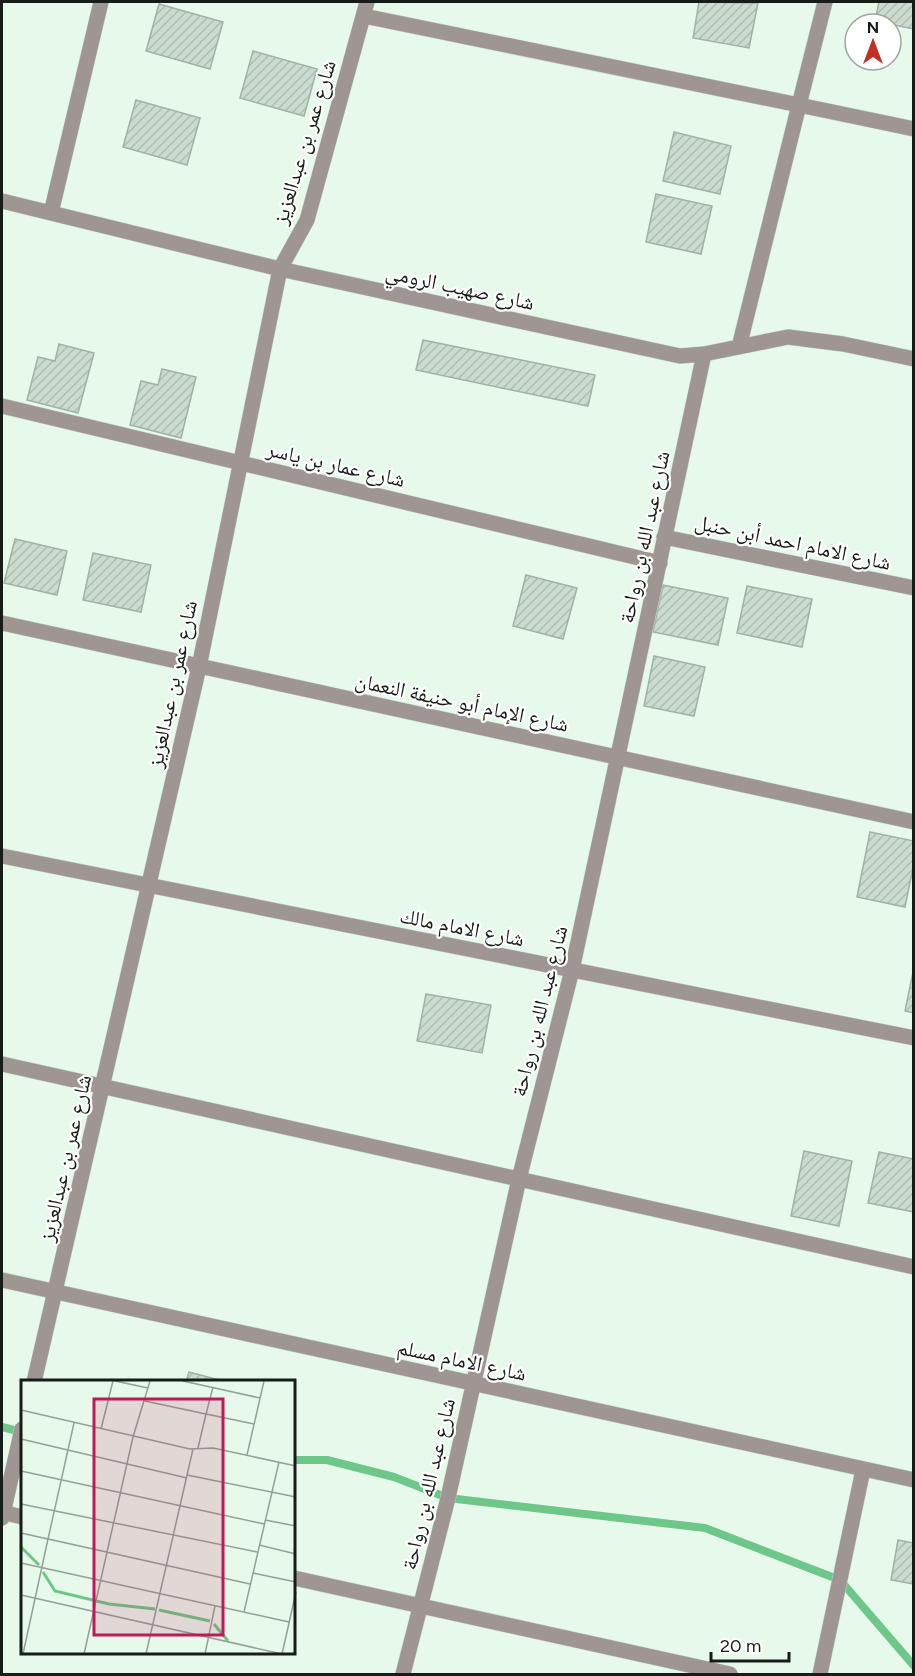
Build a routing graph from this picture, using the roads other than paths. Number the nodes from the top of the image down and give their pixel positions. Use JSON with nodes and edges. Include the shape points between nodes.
{"nodes":[{"id":1,"x":101,"y":2,"type":"edge"},
{"id":2,"x":825,"y":2,"type":"edge"},
{"id":3,"x":365,"y":9,"type":"edge"},
{"id":4,"x":799,"y":105,"type":"junction"},
{"id":5,"x":914,"y":129,"type":"edge"},
{"id":6,"x":2,"y":201,"type":"edge"},
{"id":7,"x":51,"y":213,"type":"junction"},
{"id":8,"x":280,"y":269,"type":"junction"},
{"id":9,"x":739,"y":347,"type":"junction"},
{"id":10,"x":704,"y":354,"type":"junction"},
{"id":11,"x":914,"y":359,"type":"edge"},
{"id":12,"x":2,"y":406,"type":"edge"},
{"id":13,"x":241,"y":463,"type":"junction"},
{"id":14,"x":664,"y":537,"type":"junction"},
{"id":15,"x":660,"y":562,"type":"junction"},
{"id":16,"x":914,"y":588,"type":"edge"},
{"id":17,"x":2,"y":623,"type":"edge"},
{"id":18,"x":199,"y":667,"type":"junction"},
{"id":19,"x":619,"y":757,"type":"junction"},
{"id":20,"x":914,"y":822,"type":"edge"},
{"id":21,"x":2,"y":856,"type":"edge"},
{"id":22,"x":149,"y":886,"type":"junction"},
{"id":23,"x":572,"y":970,"type":"junction"},
{"id":24,"x":914,"y":1038,"type":"edge"},
{"id":25,"x":2,"y":1064,"type":"edge"},
{"id":26,"x":103,"y":1086,"type":"junction"},
{"id":27,"x":519,"y":1179,"type":"junction"},
{"id":28,"x":914,"y":1267,"type":"edge"},
{"id":29,"x":2,"y":1280,"type":"edge"},
{"id":30,"x":55,"y":1292,"type":"junction"},
{"id":31,"x":34,"y":1380,"type":"edge"},
{"id":32,"x":473,"y":1383,"type":"junction"},
{"id":33,"x":21,"y":1433,"type":"edge"},
{"id":34,"x":863,"y":1470,"type":"junction"},
{"id":35,"x":914,"y":1480,"type":"edge"},
{"id":36,"x":2,"y":1514,"type":"edge"},
{"id":37,"x":21,"y":1517,"type":"edge"},
{"id":38,"x":296,"y":1578,"type":"edge"},
{"id":39,"x":420,"y":1606,"type":"junction"},
{"id":40,"x":403,"y":1674,"type":"edge"},
{"id":41,"x":730,"y":1674,"type":"edge"},
{"id":42,"x":820,"y":1674,"type":"edge"}],
"edges":[{"from":1,"to":7,"type":"street"},
{"from":2,"to":4,"type":"street"},
{"from":3,"to":4,"type":"street"},
{"from":3,"to":8,"type":"street","name":"شارع عمر بن عبدالعزيز","via":[[307,220]]},
{"from":4,"to":5,"type":"street"},
{"from":4,"to":9,"type":"street"},
{"from":6,"to":7,"type":"street","name":"شارع صهيب الرومي"},
{"from":7,"to":8,"type":"street","name":"شارع صهيب الرومي"},
{"from":8,"to":10,"type":"street","name":"شارع صهيب الرومي","via":[[680,356]]},
{"from":8,"to":13,"type":"street","name":"شارع عمر بن عبدالعزيز"},
{"from":9,"to":10,"type":"street","name":"شارع صهيب الرومي"},
{"from":9,"to":11,"type":"street","name":"شارع صهيب الرومي","via":[[788,337]]},
{"from":10,"to":14,"type":"street","name":"شارع عبد الله بن رواحة"},
{"from":12,"to":13,"type":"street","name":"شارع عمار بن ياسر"},
{"from":13,"to":15,"type":"street","name":"شارع عمار بن ياسر"},
{"from":13,"to":18,"type":"street","name":"شارع عمر بن عبدالعزيز"},
{"from":14,"to":15,"type":"street","name":"شارع عبد الله بن رواحة"},
{"from":14,"to":16,"type":"street","name":"شارع الامام احمد أبن حنبل"},
{"from":15,"to":19,"type":"street","name":"شارع عبد الله بن رواحة"},
{"from":17,"to":18,"type":"street","name":"شارع الإمام أبو حنيفة النعمان"},
{"from":18,"to":19,"type":"street","name":"شارع الإمام أبو حنيفة النعمان"},
{"from":18,"to":22,"type":"street","name":"شارع عمر بن عبدالعزيز"},
{"from":19,"to":20,"type":"street","name":"شارع الإمام أبو حنيفة النعمان"},
{"from":19,"to":23,"type":"street","name":"شارع عبد الله بن رواحة"},
{"from":21,"to":22,"type":"street","name":"شارع الامام مالك"},
{"from":22,"to":23,"type":"street","name":"شارع الامام مالك"},
{"from":22,"to":26,"type":"street","name":"شارع عمر بن عبدالعزيز"},
{"from":23,"to":24,"type":"street","name":"شارع الامام مالك"},
{"from":23,"to":27,"type":"street","name":"شارع عبد الله بن رواحة"},
{"from":25,"to":26,"type":"street"},
{"from":26,"to":27,"type":"street"},
{"from":26,"to":30,"type":"street","name":"شارع عمر بن عبدالعزيز"},
{"from":27,"to":28,"type":"street"},
{"from":27,"to":32,"type":"street","name":"شارع عبد الله بن رواحة"},
{"from":29,"to":30,"type":"street","name":"شارع الامام مسلم"},
{"from":30,"to":31,"type":"street","name":"شارع عمر بن عبدالعزيز"},
{"from":30,"to":32,"type":"street","name":"شارع الامام مسلم"},
{"from":32,"to":34,"type":"street","name":"شارع الامام مسلم"},
{"from":32,"to":39,"type":"street","name":"شارع عبد الله بن رواحة"},
{"from":33,"to":36,"type":"street"},
{"from":34,"to":35,"type":"street","name":"شارع الامام مسلم"},
{"from":34,"to":42,"type":"street"},
{"from":36,"to":37,"type":"street"},
{"from":38,"to":39,"type":"street"},
{"from":39,"to":40,"type":"street","name":"شارع عبد الله بن رواحة"},
{"from":39,"to":41,"type":"street"}]}
